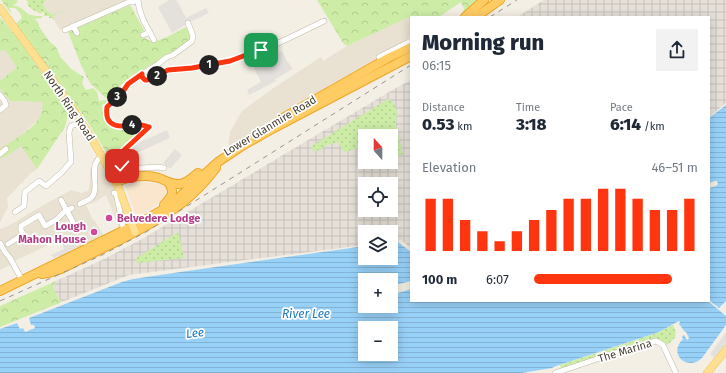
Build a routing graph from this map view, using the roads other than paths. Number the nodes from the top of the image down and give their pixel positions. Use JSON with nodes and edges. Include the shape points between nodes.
{"nodes":[{"id":1,"x":137,"y":0,"type":"edge"},
{"id":2,"x":484,"y":0,"type":"edge"},
{"id":3,"x":500,"y":0,"type":"edge"},
{"id":4,"x":0,"y":8,"type":"edge"},
{"id":5,"x":466,"y":16,"type":"edge"},
{"id":6,"x":477,"y":16,"type":"edge"},
{"id":7,"x":324,"y":21,"type":"dead end"},
{"id":8,"x":188,"y":23,"type":"dead end"},
{"id":9,"x":73,"y":26,"type":"junction"},
{"id":10,"x":65,"y":30,"type":"dead end"},
{"id":11,"x":150,"y":32,"type":"junction"},
{"id":12,"x":76,"y":33,"type":"dead end"},
{"id":13,"x":143,"y":35,"type":"dead end"},
{"id":14,"x":154,"y":40,"type":"dead end"},
{"id":15,"x":410,"y":43,"type":"edge"},
{"id":16,"x":410,"y":44,"type":"edge"},
{"id":17,"x":379,"y":57,"type":"dead end"},
{"id":18,"x":410,"y":57,"type":"edge"},
{"id":19,"x":142,"y":74,"type":"junction"},
{"id":20,"x":0,"y":94,"type":"edge"},
{"id":21,"x":0,"y":110,"type":"edge"},
{"id":22,"x":82,"y":122,"type":"junction"},
{"id":23,"x":6,"y":149,"type":"dead end"},
{"id":24,"x":0,"y":154,"type":"edge"},
{"id":25,"x":228,"y":155,"type":"junction"},
{"id":26,"x":102,"y":156,"type":"junction"},
{"id":27,"x":216,"y":159,"type":"junction"},
{"id":28,"x":164,"y":168,"type":"dead end"},
{"id":29,"x":117,"y":182,"type":"junction"},
{"id":30,"x":168,"y":182,"type":"junction"},
{"id":31,"x":118,"y":194,"type":"junction"},
{"id":32,"x":61,"y":200,"type":"dead end"},
{"id":33,"x":80,"y":204,"type":"dead end"},
{"id":34,"x":163,"y":206,"type":"junction"},
{"id":35,"x":72,"y":208,"type":"dead end"},
{"id":36,"x":67,"y":211,"type":"junction"},
{"id":37,"x":15,"y":212,"type":"dead end"},
{"id":38,"x":73,"y":222,"type":"dead end"},
{"id":39,"x":140,"y":222,"type":"junction"},
{"id":40,"x":124,"y":231,"type":"junction"},
{"id":41,"x":135,"y":232,"type":"junction"},
{"id":42,"x":0,"y":243,"type":"edge"},
{"id":43,"x":8,"y":244,"type":"dead end"},
{"id":44,"x":38,"y":273,"type":"junction"},
{"id":45,"x":22,"y":280,"type":"junction"},
{"id":46,"x":0,"y":291,"type":"edge"},
{"id":47,"x":726,"y":350,"type":"edge"},
{"id":48,"x":556,"y":373,"type":"edge"},
{"id":49,"x":676,"y":373,"type":"edge"},
{"id":50,"x":707,"y":373,"type":"edge"}],
"edges":[{"from":1,"to":9,"type":"street"},
{"from":1,"to":11,"type":"street","via":[[138,8]]},
{"from":2,"to":5,"type":"highway"},
{"from":3,"to":6,"type":"highway"},
{"from":4,"to":22,"type":"main road","name":"North Ring Road"},
{"from":7,"to":19,"type":"street","via":[[290,38],[230,61],[168,70],[147,80]]},
{"from":8,"to":19,"type":"street","via":[[193,36],[192,41]]},
{"from":9,"to":10,"type":"street"},
{"from":9,"to":12,"type":"street"},
{"from":11,"to":13,"type":"street"},
{"from":11,"to":14,"type":"street"},
{"from":15,"to":17,"type":"street"},
{"from":16,"to":27,"type":"highway","name":"Lower Glanmire Road"},
{"from":18,"to":25,"type":"highway","name":"Lower Glanmire Road"},
{"from":19,"to":28,"type":"street","via":[[128,84],[107,107],[107,119],[114,125],[138,124],[149,127],[120,155],[124,169]]},
{"from":20,"to":21,"type":"street","via":[[6,102]]},
{"from":22,"to":26,"type":"main road","name":"North Ring Road"},
{"from":22,"to":37,"type":"street","via":[[71,126],[69,132],[71,162],[46,186],[39,181],[25,192],[24,206]]},
{"from":23,"to":24,"type":"street"},
{"from":25,"to":39,"type":"highway","name":"Lower Glanmire Road","via":[[171,203]]},
{"from":25,"to":41,"type":"highway","via":[[204,183],[183,202]]},
{"from":26,"to":29,"type":"main road","name":"North Ring Road"},
{"from":26,"to":33,"type":"street","via":[[95,165],[94,194]]},
{"from":27,"to":30,"type":"highway","via":[[188,181],[181,184]]},
{"from":27,"to":34,"type":"highway","name":"Lower Glanmire Road"},
{"from":29,"to":30,"type":"highway","via":[[131,177],[148,176]]},
{"from":29,"to":31,"type":"main road","name":"North Ring Road"},
{"from":30,"to":34,"type":"highway","via":[[172,195]]},
{"from":31,"to":40,"type":"street","via":[[116,193]]},
{"from":31,"to":41,"type":"main road","name":"North Ring Road","bridge":true},
{"from":32,"to":36,"type":"street"},
{"from":34,"to":39,"type":"highway","name":"Lower Glanmire Road"},
{"from":35,"to":36,"type":"street"},
{"from":36,"to":38,"type":"street"},
{"from":36,"to":43,"type":"street","via":[[45,226],[41,214],[21,226],[24,235]]},
{"from":39,"to":40,"type":"highway","name":"Lower Glanmire Road"},
{"from":40,"to":44,"type":"highway","name":"Lower Glanmire Road"},
{"from":41,"to":44,"type":"highway","via":[[60,269]]},
{"from":42,"to":45,"type":"street"},
{"from":44,"to":45,"type":"highway","name":"Lower Glanmire Road"},
{"from":45,"to":46,"type":"highway","name":"Lower Glanmire Road"},
{"from":47,"to":50,"type":"main road"},
{"from":48,"to":49,"type":"street","name":"The Marina","via":[[656,341],[661,343]]}]}
